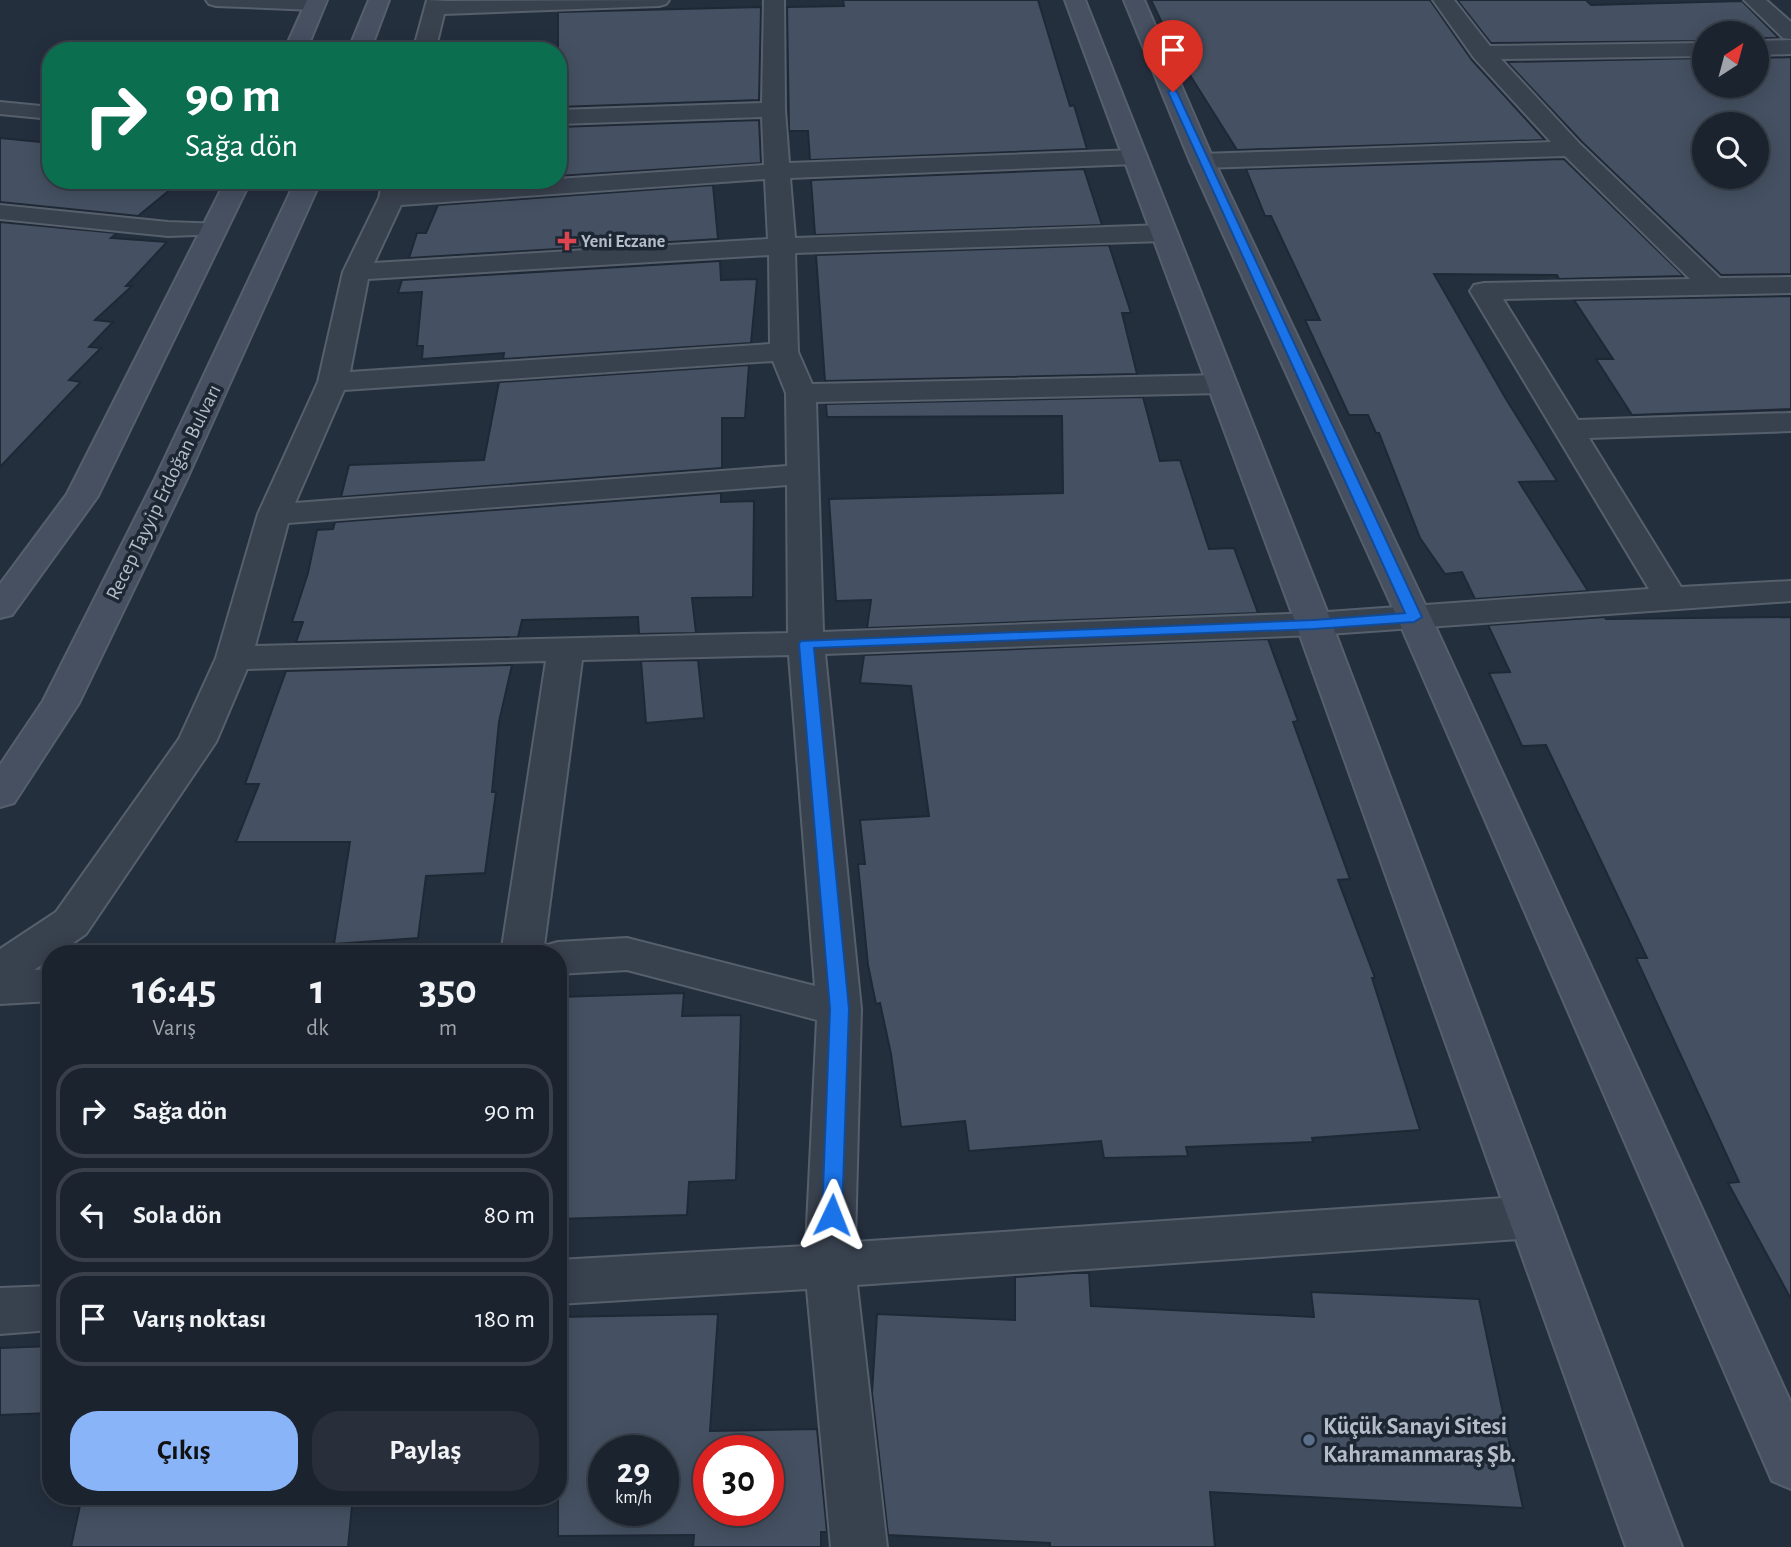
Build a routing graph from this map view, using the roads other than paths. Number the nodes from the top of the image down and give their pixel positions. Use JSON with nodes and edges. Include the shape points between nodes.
{"nodes":[{"id":1,"x":216,"y":0,"type":"edge"},
{"id":2,"x":379,"y":0,"type":"edge"},
{"id":3,"x":659,"y":0,"type":"edge"},
{"id":4,"x":774,"y":0,"type":"edge"},
{"id":5,"x":1075,"y":0,"type":"edge"},
{"id":6,"x":1134,"y":0,"type":"edge"},
{"id":7,"x":1443,"y":0,"type":"edge"},
{"id":8,"x":1754,"y":0,"type":"edge"},
{"id":9,"x":316,"y":2,"type":"edge"},
{"id":10,"x":435,"y":4,"type":"edge"},
{"id":11,"x":1791,"y":33,"type":"edge"},
{"id":12,"x":299,"y":42,"type":"edge"},
{"id":13,"x":363,"y":42,"type":"edge"},
{"id":14,"x":426,"y":42,"type":"edge"},
{"id":15,"x":1791,"y":47,"type":"edge"},
{"id":16,"x":1769,"y":48,"type":"edge"},
{"id":17,"x":1692,"y":49,"type":"edge"},
{"id":18,"x":1482,"y":53,"type":"junction"},
{"id":19,"x":0,"y":108,"type":"edge"},
{"id":20,"x":773,"y":110,"type":"junction"},
{"id":21,"x":42,"y":112,"type":"edge"},
{"id":22,"x":567,"y":117,"type":"edge"},
{"id":23,"x":1568,"y":149,"type":"junction"},
{"id":24,"x":1135,"y":157,"type":"junction"},
{"id":25,"x":1202,"y":160,"type":"junction"},
{"id":26,"x":777,"y":171,"type":"junction"},
{"id":27,"x":567,"y":181,"type":"edge"},
{"id":28,"x":235,"y":189,"type":"edge"},
{"id":29,"x":305,"y":189,"type":"edge"},
{"id":30,"x":393,"y":189,"type":"edge"},
{"id":31,"x":0,"y":212,"type":"edge"},
{"id":32,"x":215,"y":229,"type":"junction"},
{"id":33,"x":1164,"y":233,"type":"junction"},
{"id":34,"x":782,"y":246,"type":"junction"},
{"id":35,"x":356,"y":272,"type":"junction"},
{"id":36,"x":1791,"y":285,"type":"edge"},
{"id":37,"x":1713,"y":286,"type":"junction"},
{"id":38,"x":784,"y":352,"type":"junction"},
{"id":39,"x":333,"y":382,"type":"junction"},
{"id":40,"x":1222,"y":384,"type":"junction"},
{"id":41,"x":801,"y":393,"type":"junction"},
{"id":42,"x":1791,"y":422,"type":"edge"},
{"id":43,"x":1568,"y":430,"type":"junction"},
{"id":44,"x":802,"y":474,"type":"junction"},
{"id":45,"x":274,"y":514,"type":"junction"},
{"id":46,"x":1791,"y":591,"type":"edge"},
{"id":47,"x":1670,"y":596,"type":"junction"},
{"id":48,"x":0,"y":608,"type":"edge"},
{"id":49,"x":1414,"y":617,"type":"junction"},
{"id":50,"x":1314,"y":624,"type":"junction"},
{"id":51,"x":806,"y":644,"type":"junction"},
{"id":52,"x":566,"y":648,"type":"junction"},
{"id":53,"x":234,"y":658,"type":"junction"},
{"id":54,"x":0,"y":794,"type":"edge"},
{"id":55,"x":523,"y":945,"type":"edge"},
{"id":56,"x":567,"y":957,"type":"edge"},
{"id":57,"x":0,"y":971,"type":"edge"},
{"id":58,"x":42,"y":986,"type":"edge"},
{"id":59,"x":0,"y":988,"type":"edge"},
{"id":60,"x":839,"y":1009,"type":"junction"},
{"id":61,"x":1533,"y":1217,"type":"junction"},
{"id":62,"x":830,"y":1266,"type":"junction"},
{"id":63,"x":567,"y":1281,"type":"edge"},
{"id":64,"x":42,"y":1309,"type":"edge"},
{"id":65,"x":0,"y":1311,"type":"edge"},
{"id":66,"x":1791,"y":1464,"type":"edge"},
{"id":67,"x":859,"y":1547,"type":"edge"},
{"id":68,"x":1654,"y":1547,"type":"edge"}],
"edges":[{"from":1,"to":9,"type":"street"},
{"from":2,"to":13,"type":"street"},
{"from":3,"to":10,"type":"street"},
{"from":4,"to":20,"type":"street"},
{"from":5,"to":24,"type":"street"},
{"from":6,"to":25,"type":"street"},
{"from":7,"to":18,"type":"street"},
{"from":8,"to":11,"type":"street"},
{"from":9,"to":12,"type":"street"},
{"from":10,"to":14,"type":"street"},
{"from":15,"to":16,"type":"street"},
{"from":17,"to":18,"type":"street"},
{"from":18,"to":23,"type":"street"},
{"from":19,"to":21,"type":"lane"},
{"from":20,"to":22,"type":"street"},
{"from":20,"to":26,"type":"street"},
{"from":23,"to":25,"type":"street"},
{"from":23,"to":37,"type":"street"},
{"from":24,"to":26,"type":"street"},
{"from":24,"to":33,"type":"street"},
{"from":25,"to":49,"type":"street"},
{"from":26,"to":27,"type":"street"},
{"from":26,"to":34,"type":"street"},
{"from":28,"to":32,"type":"street"},
{"from":29,"to":54,"type":"street","name":"Recep Tayyip Erdoğan Bulvarı","via":[[61,703]]},
{"from":30,"to":35,"type":"street"},
{"from":31,"to":32,"type":"lane","via":[[168,229]]},
{"from":32,"to":48,"type":"street","via":[[82,496]]},
{"from":33,"to":34,"type":"street"},
{"from":33,"to":40,"type":"street"},
{"from":34,"to":35,"type":"street"},
{"from":34,"to":38,"type":"street"},
{"from":35,"to":39,"type":"street"},
{"from":36,"to":37,"type":"street"},
{"from":37,"to":43,"type":"street","via":[[1484,291]]},
{"from":38,"to":39,"type":"street"},
{"from":38,"to":41,"type":"street"},
{"from":39,"to":45,"type":"street"},
{"from":40,"to":41,"type":"street"},
{"from":40,"to":50,"type":"street"},
{"from":41,"to":44,"type":"street"},
{"from":42,"to":43,"type":"street"},
{"from":43,"to":47,"type":"street"},
{"from":44,"to":45,"type":"street"},
{"from":44,"to":51,"type":"street"},
{"from":45,"to":53,"type":"street"},
{"from":46,"to":47,"type":"street"},
{"from":47,"to":49,"type":"street"},
{"from":49,"to":50,"type":"street"},
{"from":49,"to":66,"type":"street"},
{"from":50,"to":51,"type":"street"},
{"from":50,"to":61,"type":"street"},
{"from":51,"to":52,"type":"street"},
{"from":51,"to":60,"type":"street"},
{"from":52,"to":53,"type":"street"},
{"from":52,"to":55,"type":"street"},
{"from":53,"to":57,"type":"street","via":[[197,742],[71,923]]},
{"from":56,"to":60,"type":"street","via":[[627,954]]},
{"from":58,"to":59,"type":"street"},
{"from":60,"to":62,"type":"street"},
{"from":61,"to":62,"type":"street"},
{"from":61,"to":68,"type":"street"},
{"from":62,"to":63,"type":"street"},
{"from":62,"to":67,"type":"street"},
{"from":64,"to":65,"type":"street"}]}
